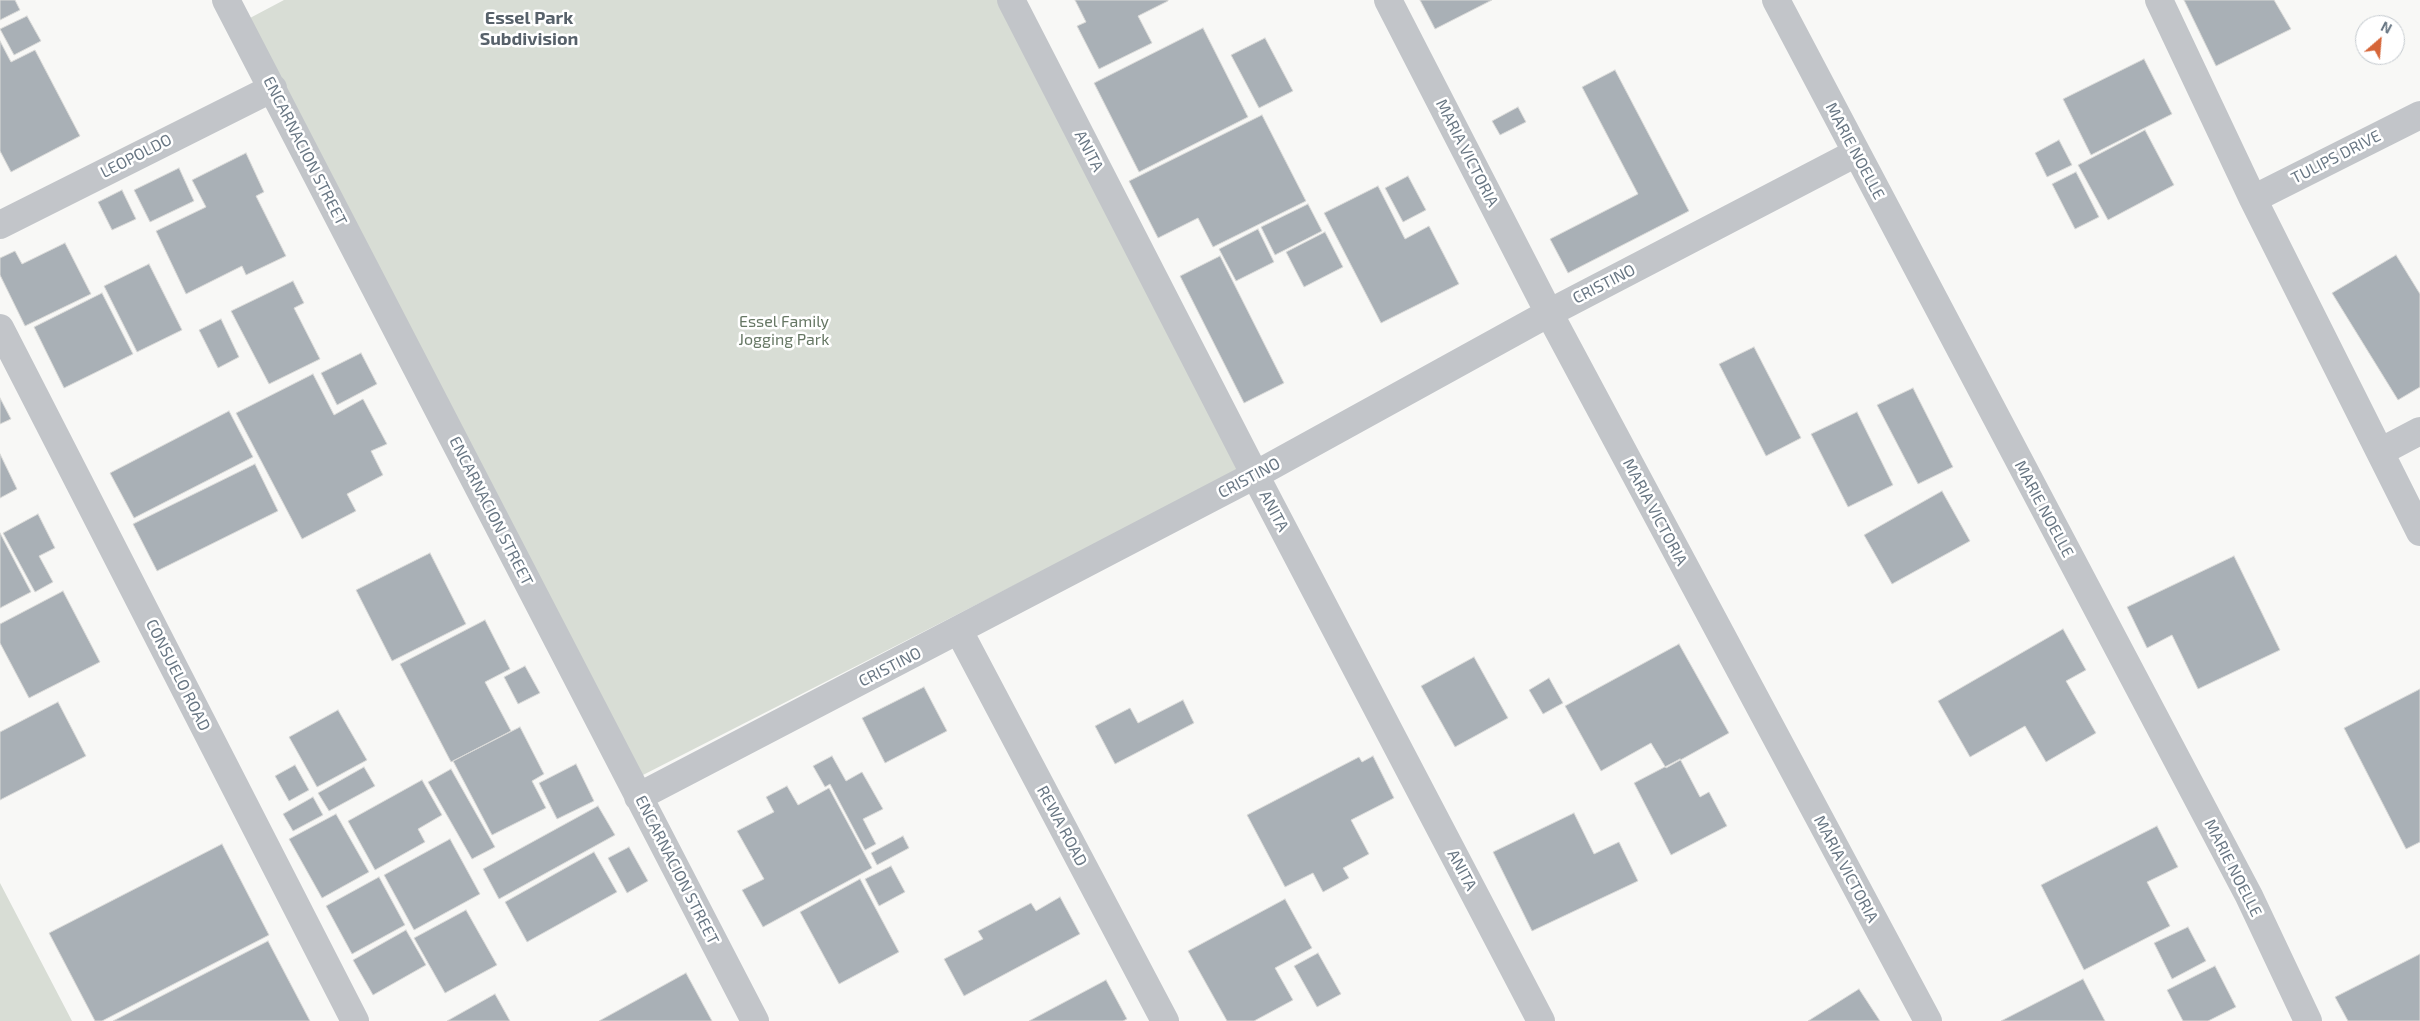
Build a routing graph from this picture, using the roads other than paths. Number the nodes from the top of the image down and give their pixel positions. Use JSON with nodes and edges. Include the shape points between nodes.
{"nodes":[{"id":1,"x":226,"y":0,"type":"edge"},
{"id":2,"x":1011,"y":0,"type":"edge"},
{"id":3,"x":1388,"y":0,"type":"edge"},
{"id":4,"x":1776,"y":0,"type":"edge"},
{"id":5,"x":2159,"y":0,"type":"edge"},
{"id":6,"x":272,"y":88,"type":"junction"},
{"id":7,"x":2420,"y":115,"type":"edge"},
{"id":8,"x":1856,"y":153,"type":"junction"},
{"id":9,"x":2253,"y":199,"type":"junction"},
{"id":10,"x":0,"y":225,"type":"edge"},
{"id":11,"x":1549,"y":313,"type":"junction"},
{"id":12,"x":0,"y":328,"type":"edge"},
{"id":13,"x":2420,"y":431,"type":"edge"},
{"id":14,"x":2380,"y":452,"type":"junction"},
{"id":15,"x":1255,"y":475,"type":"junction"},
{"id":16,"x":2420,"y":532,"type":"edge"},
{"id":17,"x":958,"y":631,"type":"junction"},
{"id":18,"x":638,"y":797,"type":"junction"},
{"id":19,"x":355,"y":1021,"type":"edge"},
{"id":20,"x":755,"y":1021,"type":"edge"},
{"id":21,"x":1165,"y":1021,"type":"edge"},
{"id":22,"x":1540,"y":1021,"type":"edge"},
{"id":23,"x":1928,"y":1021,"type":"edge"},
{"id":24,"x":2308,"y":1021,"type":"edge"}],
"edges":[{"from":1,"to":6,"type":"street","name":"ENCARNACION STREET"},
{"from":2,"to":15,"type":"street","name":"ANITA"},
{"from":3,"to":11,"type":"street","name":"MARIA VICTORIA"},
{"from":4,"to":8,"type":"street","name":"MARIE NOELLE"},
{"from":5,"to":9,"type":"street"},
{"from":6,"to":10,"type":"street","name":"LEOPOLDO"},
{"from":6,"to":18,"type":"street","name":"ENCARNACION STREET"},
{"from":7,"to":9,"type":"street","name":"TULIPS DRIVE"},
{"from":8,"to":11,"type":"street","name":"CRISTINO"},
{"from":8,"to":24,"type":"street","name":"MARIE NOELLE","via":[[2249,896]]},
{"from":9,"to":14,"type":"street"},
{"from":11,"to":15,"type":"street","name":"CRISTINO"},
{"from":11,"to":23,"type":"street","name":"MARIA VICTORIA"},
{"from":12,"to":19,"type":"street","name":"CONSUELO ROAD"},
{"from":13,"to":14,"type":"street"},
{"from":14,"to":16,"type":"street"},
{"from":15,"to":17,"type":"street","name":"CRISTINO"},
{"from":15,"to":22,"type":"street","name":"ANITA"},
{"from":17,"to":18,"type":"street","name":"CRISTINO"},
{"from":17,"to":21,"type":"street","name":"REWA ROAD"},
{"from":18,"to":20,"type":"street","name":"ENCARNACION STREET"}]}
